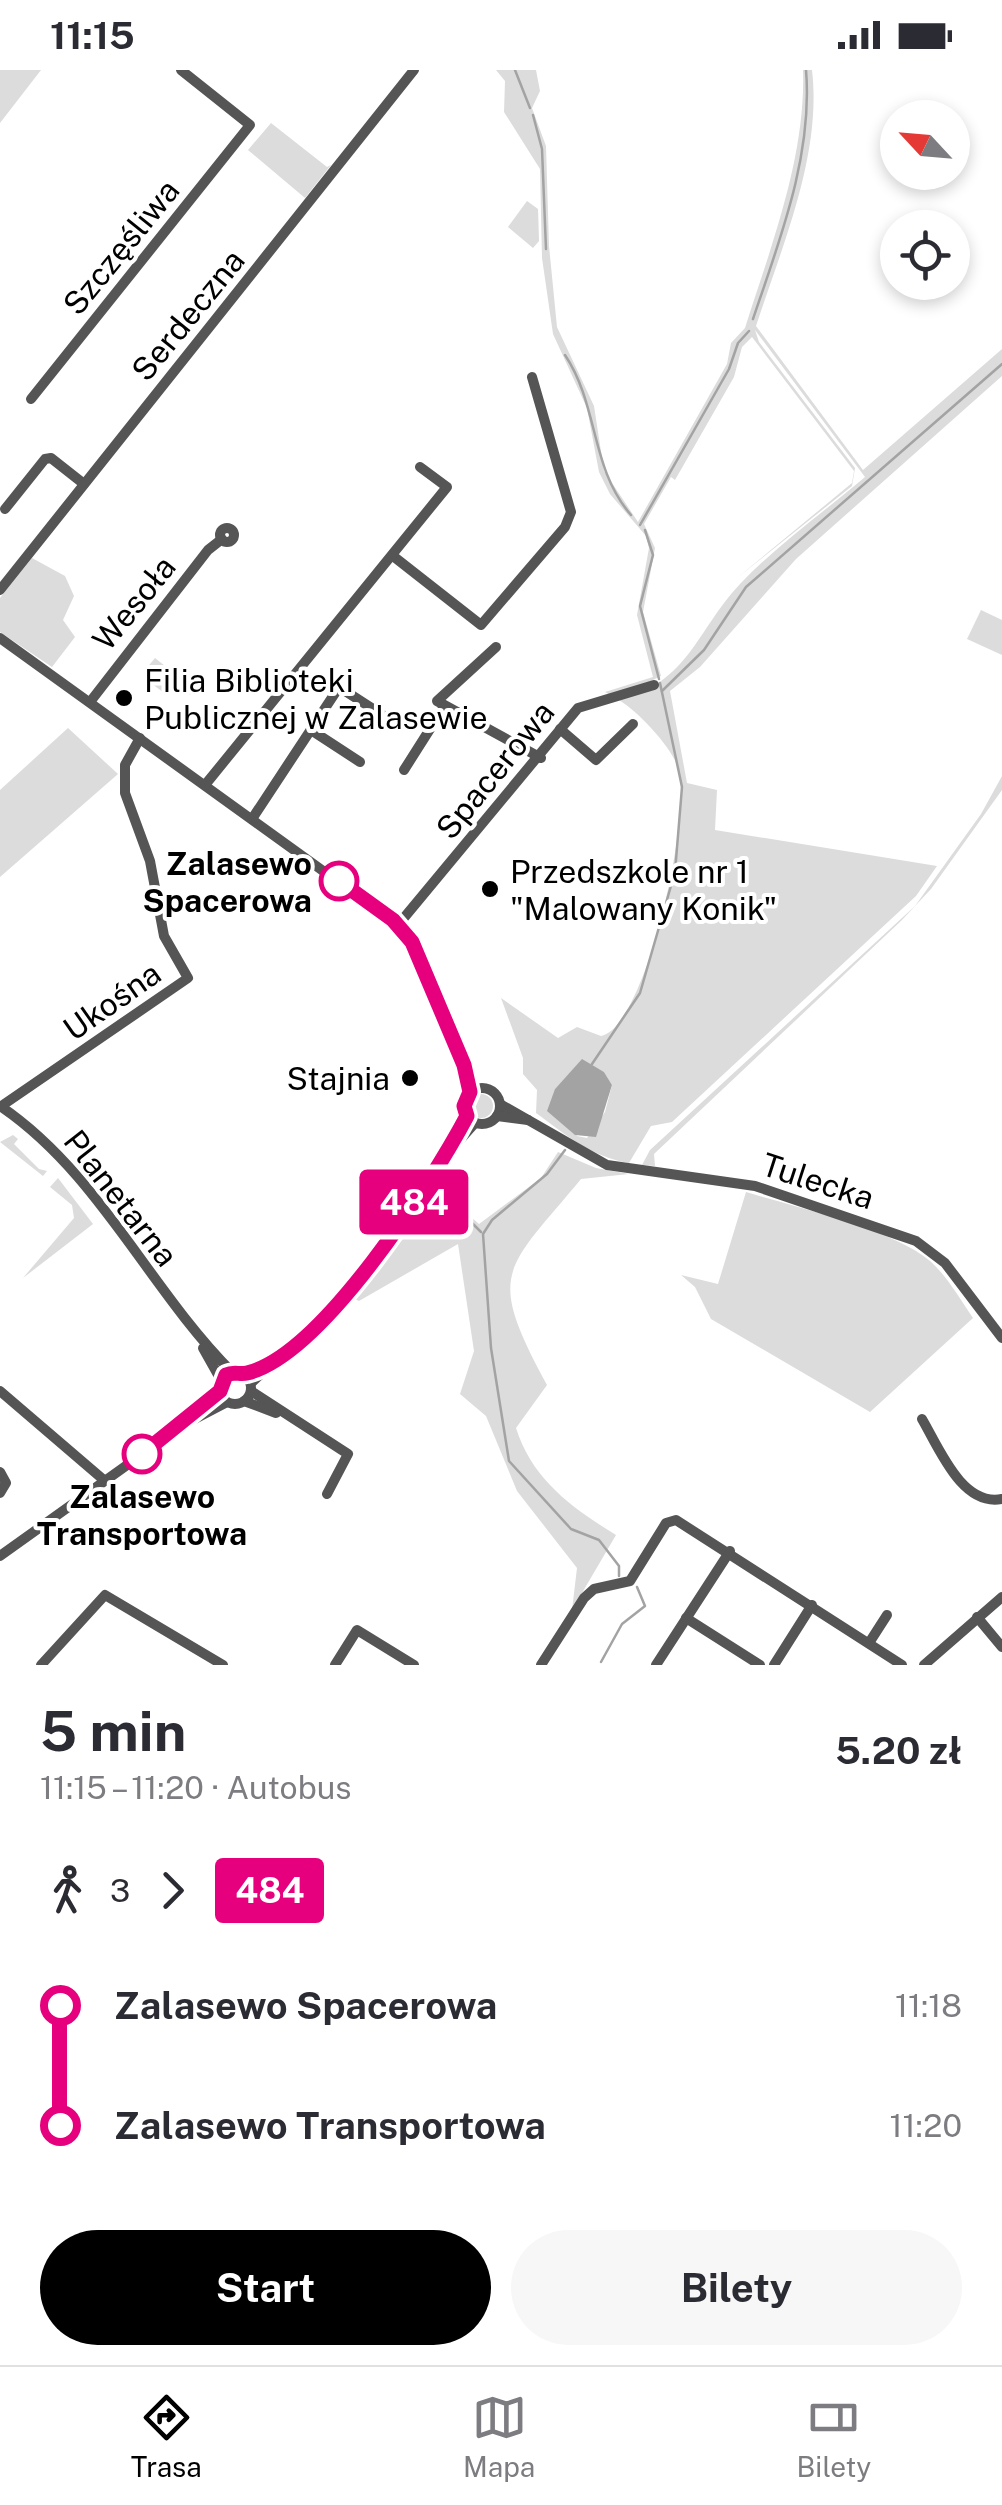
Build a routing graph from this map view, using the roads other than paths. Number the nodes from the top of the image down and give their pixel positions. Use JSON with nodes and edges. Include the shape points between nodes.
{"nodes":[{"id":1,"x":181,"y":70,"type":"edge"},
{"id":2,"x":414,"y":70,"type":"edge"},
{"id":3,"x":532,"y":377,"type":"dead end"},
{"id":4,"x":31,"y":399,"type":"dead end"},
{"id":5,"x":420,"y":467,"type":"dead end"},
{"id":6,"x":84,"y":484,"type":"junction"},
{"id":7,"x":4,"y":509,"type":"dead end"},
{"id":8,"x":222,"y":539,"type":"dead end"},
{"id":9,"x":392,"y":556,"type":"junction"},
{"id":10,"x":0,"y":590,"type":"edge"},
{"id":11,"x":0,"y":638,"type":"edge"},
{"id":12,"x":496,"y":647,"type":"dead end"},
{"id":13,"x":654,"y":685,"type":"dead end"},
{"id":14,"x":90,"y":702,"type":"junction"},
{"id":15,"x":444,"y":707,"type":"junction"},
{"id":16,"x":386,"y":718,"type":"dead end"},
{"id":17,"x":633,"y":724,"type":"dead end"},
{"id":18,"x":560,"y":729,"type":"junction"},
{"id":19,"x":310,"y":730,"type":"junction"},
{"id":20,"x":140,"y":738,"type":"junction"},
{"id":21,"x":541,"y":758,"type":"junction"},
{"id":22,"x":360,"y":762,"type":"dead end"},
{"id":23,"x":404,"y":770,"type":"dead end"},
{"id":24,"x":205,"y":785,"type":"junction"},
{"id":25,"x":252,"y":819,"type":"junction"},
{"id":26,"x":398,"y":925,"type":"junction"},
{"id":27,"x":475,"y":1090,"type":"junction"},
{"id":28,"x":0,"y":1106,"type":"edge"},
{"id":29,"x":498,"y":1110,"type":"junction"},
{"id":30,"x":471,"y":1120,"type":"junction"},
{"id":31,"x":192,"y":1330,"type":"junction"},
{"id":32,"x":1002,"y":1338,"type":"edge"},
{"id":33,"x":245,"y":1384,"type":"junction"},
{"id":34,"x":0,"y":1391,"type":"edge"},
{"id":35,"x":223,"y":1391,"type":"junction"},
{"id":36,"x":922,"y":1420,"type":"dead end"},
{"id":37,"x":0,"y":1472,"type":"edge"},
{"id":38,"x":104,"y":1481,"type":"junction"},
{"id":39,"x":0,"y":1493,"type":"edge"},
{"id":40,"x":327,"y":1494,"type":"dead end"},
{"id":41,"x":1002,"y":1500,"type":"edge"},
{"id":42,"x":730,"y":1551,"type":"junction"},
{"id":43,"x":0,"y":1556,"type":"edge"},
{"id":44,"x":1002,"y":1598,"type":"edge"},
{"id":45,"x":812,"y":1605,"type":"junction"},
{"id":46,"x":887,"y":1615,"type":"dead end"},
{"id":47,"x":977,"y":1616,"type":"junction"},
{"id":48,"x":686,"y":1618,"type":"junction"},
{"id":49,"x":868,"y":1643,"type":"junction"},
{"id":50,"x":1002,"y":1646,"type":"edge"},
{"id":51,"x":41,"y":1665,"type":"edge"},
{"id":52,"x":223,"y":1665,"type":"edge"},
{"id":53,"x":336,"y":1665,"type":"edge"},
{"id":54,"x":414,"y":1665,"type":"edge"},
{"id":55,"x":542,"y":1665,"type":"edge"},
{"id":56,"x":656,"y":1665,"type":"edge"},
{"id":57,"x":760,"y":1665,"type":"edge"},
{"id":58,"x":774,"y":1665,"type":"edge"},
{"id":59,"x":902,"y":1665,"type":"edge"},
{"id":60,"x":924,"y":1665,"type":"edge"}],
"edges":[{"from":1,"to":4,"type":"street","name":"Szczęśliwa","via":[[250,125]]},
{"from":2,"to":6,"type":"street","name":"Serdeczna"},
{"from":3,"to":9,"type":"street","via":[[572,502],[565,527],[481,625]]},
{"from":5,"to":9,"type":"street","via":[[447,487]]},
{"from":6,"to":7,"type":"street","via":[[45,458]]},
{"from":6,"to":10,"type":"street","name":"Serdeczna"},
{"from":8,"to":14,"type":"street","name":"Wesoła"},
{"from":9,"to":24,"type":"street"},
{"from":11,"to":14,"type":"street"},
{"from":12,"to":15,"type":"street","via":[[436,701]]},
{"from":13,"to":18,"type":"street","name":"Spacerowa","via":[[578,708]]},
{"from":14,"to":20,"type":"street"},
{"from":15,"to":21,"type":"street"},
{"from":15,"to":23,"type":"street"},
{"from":16,"to":19,"type":"street","via":[[339,687]]},
{"from":17,"to":18,"type":"street","via":[[596,760]]},
{"from":18,"to":21,"type":"street","name":"Spacerowa"},
{"from":19,"to":22,"type":"street"},
{"from":19,"to":25,"type":"street"},
{"from":20,"to":24,"type":"street"},
{"from":20,"to":28,"type":"street","name":"Ukośna","via":[[125,765],[124,793],[150,860],[164,936],[188,978]]},
{"from":21,"to":26,"type":"street","name":"Spacerowa"},
{"from":24,"to":25,"type":"street"},
{"from":25,"to":26,"type":"street"},
{"from":26,"to":27,"type":"street","via":[[415,948]]},
{"from":27,"to":29,"type":"street","via":[[494,1092]]},
{"from":27,"to":30,"type":"street","via":[[464,1106]]},
{"from":28,"to":31,"type":"street","name":"Planetarna","via":[[77,1176]]},
{"from":29,"to":30,"type":"street","via":[[487,1123]]},
{"from":29,"to":32,"type":"street","name":"Tulecka","via":[[530,1120],[607,1166],[766,1188],[916,1241],[946,1262]]},
{"from":30,"to":33,"type":"street","via":[[353,1288]]},
{"from":31,"to":33,"type":"street","name":"Planetarna"},
{"from":31,"to":35,"type":"street","name":"Planetarna"},
{"from":33,"to":35,"type":"street"},
{"from":33,"to":35,"type":"street"},
{"from":33,"to":40,"type":"street","via":[[348,1454]]},
{"from":34,"to":38,"type":"street"},
{"from":35,"to":38,"type":"street"},
{"from":36,"to":41,"type":"street","via":[[959,1480],[980,1498]]},
{"from":37,"to":39,"type":"street","via":[[6,1484]]},
{"from":38,"to":43,"type":"street"},
{"from":42,"to":45,"type":"street","via":[[750,1571]]},
{"from":42,"to":48,"type":"street"},
{"from":42,"to":55,"type":"street","via":[[676,1520],[666,1523],[630,1582],[594,1589],[584,1598]]},
{"from":44,"to":47,"type":"street"},
{"from":45,"to":49,"type":"street"},
{"from":45,"to":58,"type":"street"},
{"from":46,"to":49,"type":"street"},
{"from":47,"to":50,"type":"street"},
{"from":47,"to":60,"type":"street"},
{"from":48,"to":56,"type":"street"},
{"from":48,"to":57,"type":"street"},
{"from":49,"to":59,"type":"street"},
{"from":51,"to":52,"type":"street","via":[[105,1595]]},
{"from":53,"to":54,"type":"street","via":[[356,1630]]}]}
